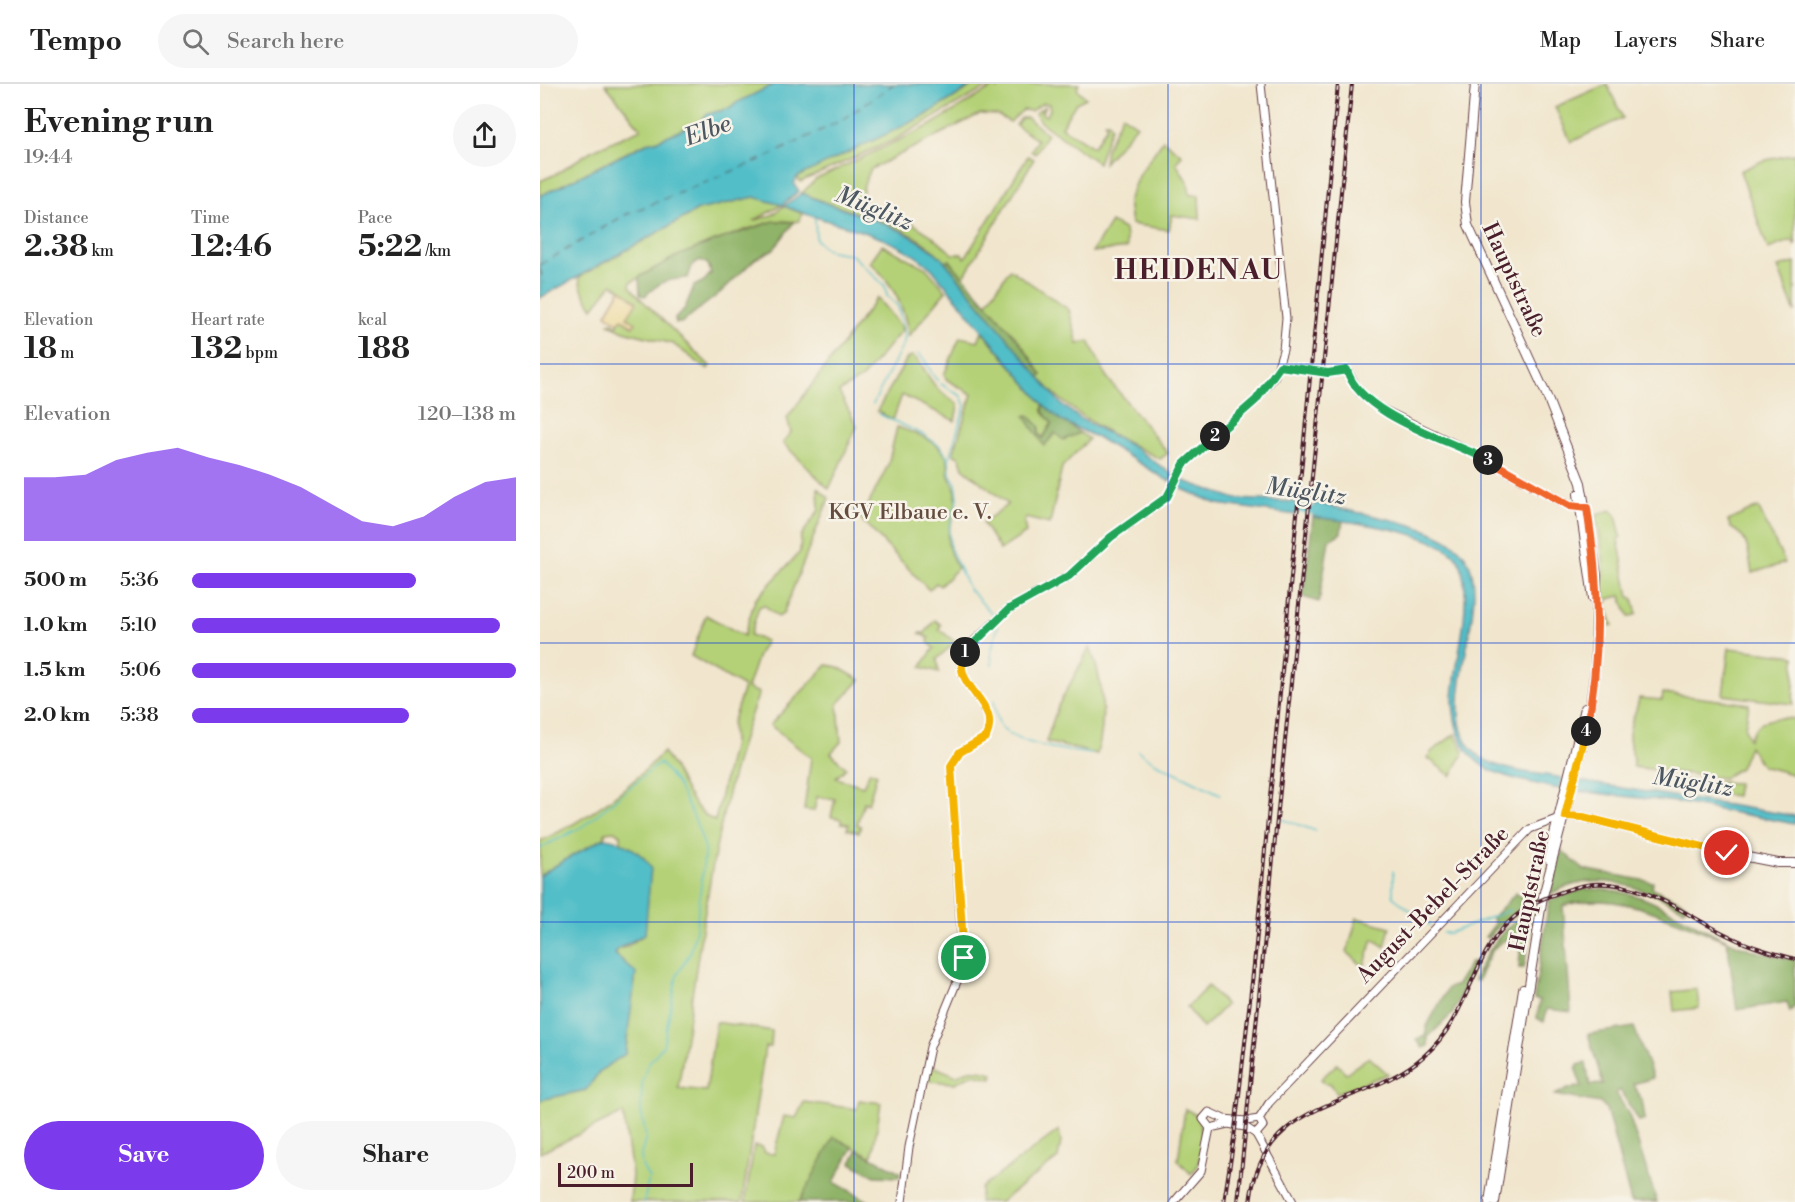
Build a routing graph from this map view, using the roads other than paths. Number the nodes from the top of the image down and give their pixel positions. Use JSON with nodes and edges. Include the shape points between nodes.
{"nodes":[{"id":1,"x":1261,"y":84,"type":"edge"},
{"id":2,"x":1475,"y":84,"type":"edge"},
{"id":3,"x":1280,"y":366,"type":"junction"},
{"id":4,"x":1584,"y":508,"type":"junction"},
{"id":5,"x":1562,"y":817,"type":"junction"},
{"id":6,"x":1795,"y":863,"type":"edge"},
{"id":7,"x":1259,"y":1119,"type":"junction"},
{"id":8,"x":1219,"y":1121,"type":"junction"},
{"id":9,"x":1248,"y":1125,"type":"junction"},
{"id":10,"x":1210,"y":1128,"type":"junction"},
{"id":11,"x":1256,"y":1134,"type":"junction"},
{"id":12,"x":902,"y":1202,"type":"edge"},
{"id":13,"x":1174,"y":1202,"type":"edge"},
{"id":14,"x":1293,"y":1202,"type":"edge"},
{"id":15,"x":1489,"y":1202,"type":"edge"},
{"id":16,"x":1495,"y":1202,"type":"edge"}],
"edges":[{"from":1,"to":3,"type":"street","via":[[1285,305],[1286,330]]},
{"from":2,"to":4,"type":"main road","name":"Hauptstraße","via":[[1465,198],[1468,225],[1545,392],[1567,448]]},
{"from":3,"to":4,"type":"street","via":[[1328,373],[1347,370],[1360,393],[1378,407],[1472,452],[1570,506]]},
{"from":3,"to":12,"type":"street","via":[[1256,400],[1182,466],[1167,497],[1111,537],[1069,576],[1015,605],[964,652],[962,676],[987,708],[990,722],[986,737],[960,752],[951,766],[963,967],[930,1047]]},
{"from":4,"to":5,"type":"main road","name":"Hauptstraße","via":[[1593,638],[1581,728]]},
{"from":5,"to":6,"type":"main road","name":"August-Bebel-Straße","via":[[1583,817],[1712,849]]},
{"from":5,"to":7,"type":"street","name":"August-Bebel-Straße","via":[[1530,829],[1269,1103]]},
{"from":5,"to":15,"type":"main road","name":"Hauptstraße","via":[[1540,886]]},
{"from":5,"to":16,"type":"main road","name":"Hauptstraße","via":[[1542,903]]},
{"from":7,"to":9,"type":"street"},
{"from":7,"to":11,"type":"street","via":[[1263,1126]]},
{"from":8,"to":9,"type":"street"},
{"from":8,"to":10,"type":"street"},
{"from":8,"to":10,"type":"street","via":[[1212,1112],[1205,1114],[1203,1124]]},
{"from":9,"to":11,"type":"street"},
{"from":10,"to":13,"type":"street","via":[[1201,1171]]},
{"from":11,"to":14,"type":"street"}]}
